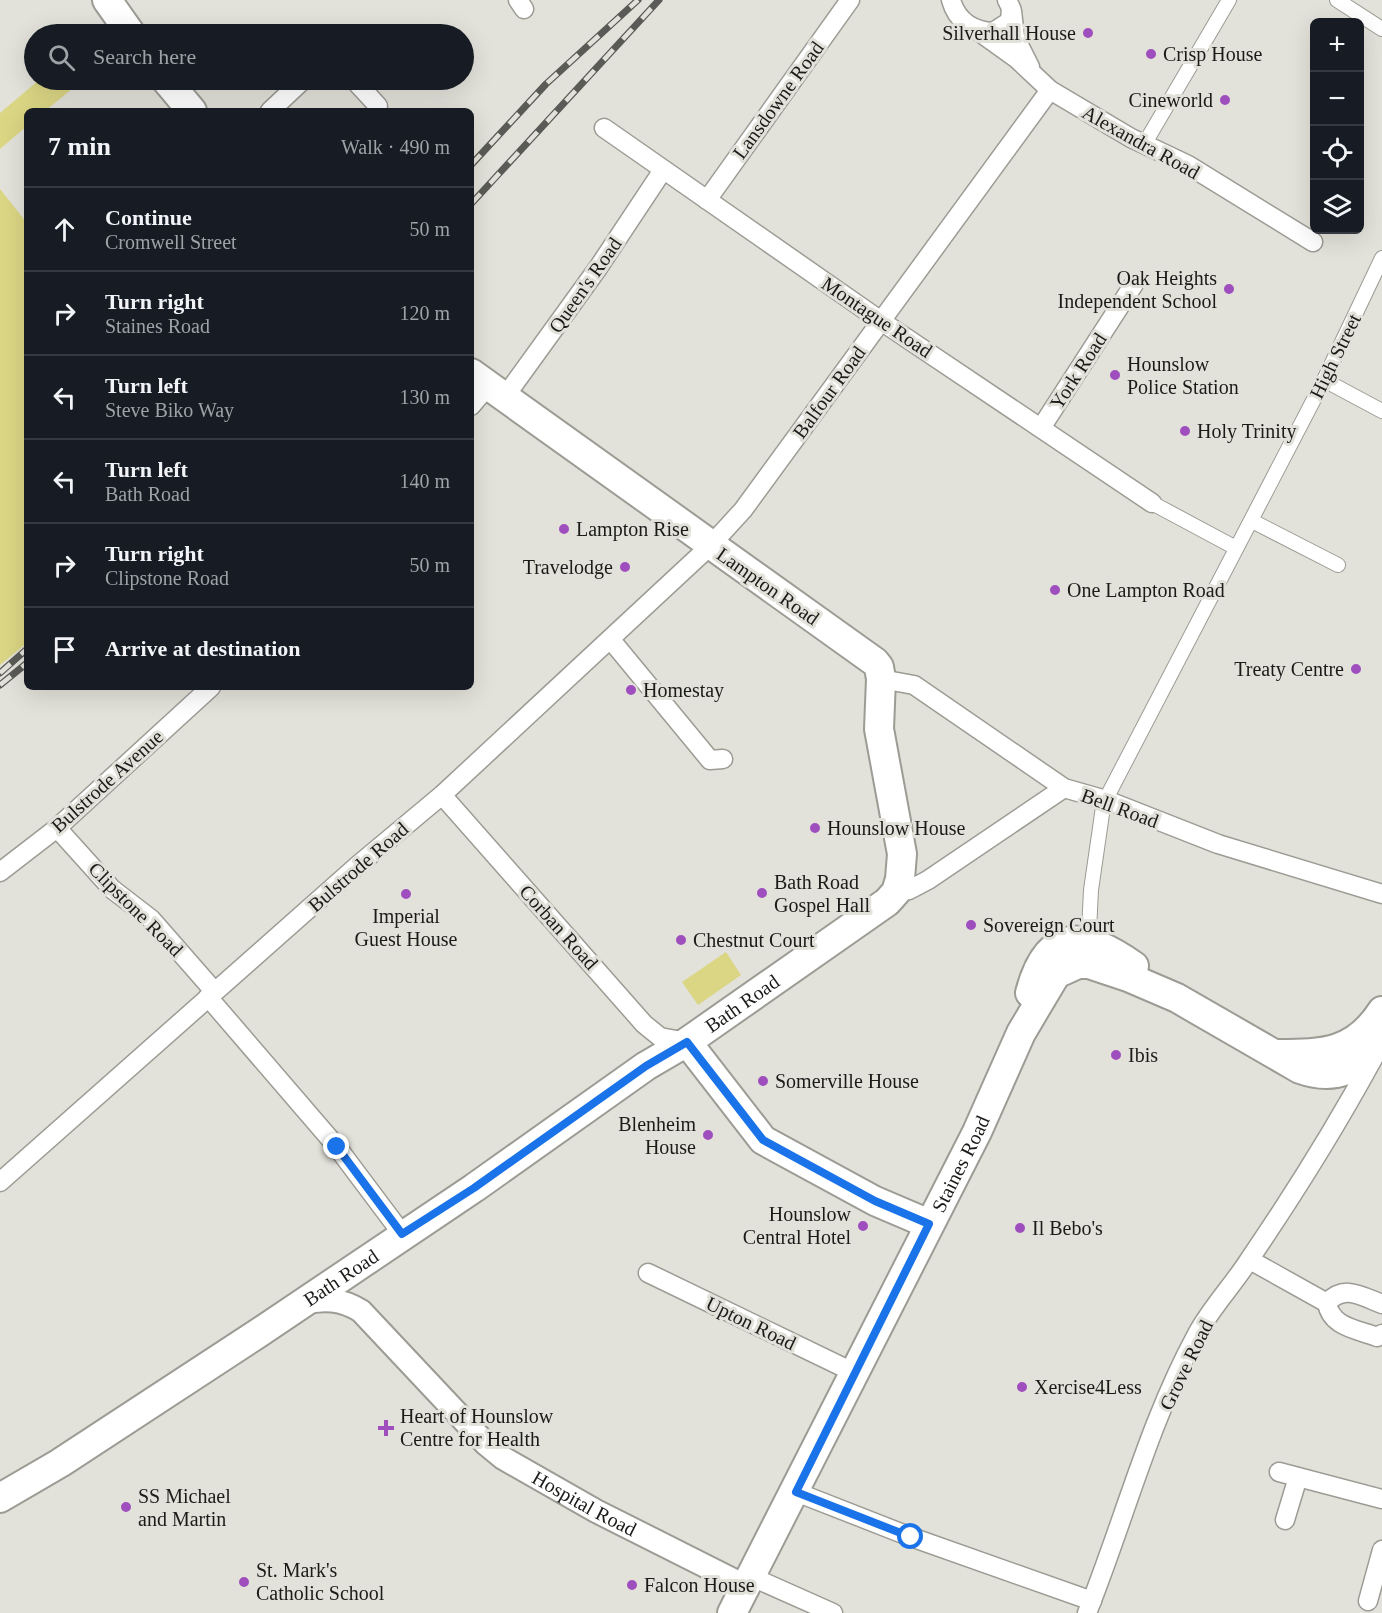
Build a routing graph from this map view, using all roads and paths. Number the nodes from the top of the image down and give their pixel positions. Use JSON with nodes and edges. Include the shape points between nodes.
{"nodes":[{"id":1,"x":107,"y":0,"type":"edge"},
{"id":2,"x":850,"y":0,"type":"edge"},
{"id":3,"x":951,"y":0,"type":"edge"},
{"id":4,"x":1229,"y":0,"type":"edge"},
{"id":5,"x":1337,"y":0,"type":"edge"},
{"id":6,"x":1011,"y":5,"type":"edge"},
{"id":7,"x":124,"y":24,"type":"edge"},
{"id":8,"x":1382,"y":29,"type":"edge"},
{"id":9,"x":978,"y":31,"type":"junction"},
{"id":10,"x":1034,"y":74,"type":"junction"},
{"id":11,"x":174,"y":90,"type":"edge"},
{"id":12,"x":292,"y":90,"type":"edge"},
{"id":13,"x":363,"y":90,"type":"edge"},
{"id":14,"x":1050,"y":90,"type":"junction"},
{"id":15,"x":378,"y":106,"type":"dead end"},
{"id":16,"x":189,"y":108,"type":"edge"},
{"id":17,"x":273,"y":108,"type":"edge"},
{"id":18,"x":604,"y":128,"type":"dead end"},
{"id":19,"x":1145,"y":143,"type":"junction"},
{"id":20,"x":663,"y":170,"type":"junction"},
{"id":21,"x":707,"y":200,"type":"junction"},
{"id":22,"x":1313,"y":242,"type":"dead end"},
{"id":23,"x":1382,"y":258,"type":"edge"},
{"id":24,"x":1134,"y":284,"type":"dead end"},
{"id":25,"x":881,"y":321,"type":"junction"},
{"id":26,"x":1324,"y":380,"type":"junction"},
{"id":27,"x":484,"y":391,"type":"edge"},
{"id":28,"x":1382,"y":411,"type":"edge"},
{"id":29,"x":1041,"y":428,"type":"junction"},
{"id":30,"x":1152,"y":503,"type":"joint"},
{"id":31,"x":1251,"y":521,"type":"junction"},
{"id":32,"x":710,"y":546,"type":"junction"},
{"id":33,"x":1236,"y":548,"type":"junction"},
{"id":34,"x":1338,"y":565,"type":"dead end"},
{"id":35,"x":611,"y":640,"type":"junction"},
{"id":36,"x":881,"y":679,"type":"junction"},
{"id":37,"x":208,"y":690,"type":"edge"},
{"id":38,"x":723,"y":759,"type":"dead end"},
{"id":39,"x":1064,"y":788,"type":"junction"},
{"id":40,"x":442,"y":795,"type":"junction"},
{"id":41,"x":1106,"y":800,"type":"junction"},
{"id":42,"x":57,"y":828,"type":"junction"},
{"id":43,"x":0,"y":872,"type":"edge"},
{"id":44,"x":896,"y":892,"type":"junction"},
{"id":45,"x":1382,"y":894,"type":"edge"},
{"id":46,"x":1089,"y":931,"type":"dead end"},
{"id":47,"x":211,"y":994,"type":"junction"},
{"id":48,"x":1382,"y":1011,"type":"edge"},
{"id":49,"x":1382,"y":1041,"type":"edge"},
{"id":50,"x":687,"y":1042,"type":"junction"},
{"id":51,"x":1273,"y":1054,"type":"junction"},
{"id":52,"x":1343,"y":1073,"type":"junction"},
{"id":53,"x":1346,"y":1109,"type":"junction"},
{"id":54,"x":0,"y":1182,"type":"edge"},
{"id":55,"x":929,"y":1224,"type":"junction"},
{"id":56,"x":402,"y":1234,"type":"junction"},
{"id":57,"x":366,"y":1260,"type":"junction"},
{"id":58,"x":1250,"y":1260,"type":"junction"},
{"id":59,"x":648,"y":1273,"type":"dead end"},
{"id":60,"x":301,"y":1303,"type":"junction"},
{"id":61,"x":1327,"y":1303,"type":"junction"},
{"id":62,"x":1382,"y":1304,"type":"edge"},
{"id":63,"x":361,"y":1311,"type":"junction"},
{"id":64,"x":1382,"y":1334,"type":"edge"},
{"id":65,"x":855,"y":1373,"type":"junction"},
{"id":66,"x":1279,"y":1472,"type":"dead end"},
{"id":67,"x":1298,"y":1477,"type":"junction"},
{"id":68,"x":796,"y":1492,"type":"junction"},
{"id":69,"x":0,"y":1498,"type":"edge"},
{"id":70,"x":1382,"y":1499,"type":"edge"},
{"id":71,"x":1285,"y":1520,"type":"dead end"},
{"id":72,"x":1382,"y":1550,"type":"edge"},
{"id":73,"x":1378,"y":1578,"type":"edge"},
{"id":74,"x":749,"y":1582,"type":"junction"},
{"id":75,"x":1368,"y":1601,"type":"dead end"},
{"id":76,"x":1090,"y":1607,"type":"edge"},
{"id":77,"x":732,"y":1613,"type":"edge"},
{"id":78,"x":833,"y":1613,"type":"edge"}],
"edges":[{"from":1,"to":7,"type":"main road"},
{"from":2,"to":21,"type":"street","name":"Lansdowne Road"},
{"from":3,"to":9,"type":"street","name":"Alexandra Road","via":[[957,15]]},
{"from":4,"to":19,"type":"street"},
{"from":5,"to":8,"type":"street"},
{"from":6,"to":9,"type":"street","via":[[1010,21],[999,31]]},
{"from":6,"to":10,"type":"street","via":[[1015,37]]},
{"from":9,"to":10,"type":"street","name":"Alexandra Road"},
{"from":10,"to":14,"type":"street","name":"Alexandra Road"},
{"from":11,"to":16,"type":"main road"},
{"from":12,"to":17,"type":"street"},
{"from":13,"to":15,"type":"street"},
{"from":14,"to":19,"type":"street","name":"Alexandra Road"},
{"from":14,"to":25,"type":"street","name":"Balfour Road"},
{"from":18,"to":20,"type":"street","name":"Montague Road"},
{"from":19,"to":22,"type":"street","name":"Alexandra Road"},
{"from":20,"to":21,"type":"street","name":"Montague Road"},
{"from":20,"to":27,"type":"street","name":"Queen's Road","via":[[598,268]]},
{"from":21,"to":25,"type":"street","name":"Montague Road"},
{"from":23,"to":26,"type":"street","name":"High Street"},
{"from":24,"to":29,"type":"street","name":"York Road"},
{"from":25,"to":29,"type":"street","name":"Montague Road"},
{"from":25,"to":32,"type":"street","name":"Balfour Road","via":[[743,510]]},
{"from":26,"to":28,"type":"street"},
{"from":26,"to":31,"type":"street","name":"High Street"},
{"from":27,"to":32,"type":"main road","name":"Lampton Road"},
{"from":29,"to":30,"type":"street","name":"Montague Road"},
{"from":30,"to":33,"type":"street"},
{"from":31,"to":33,"type":"street","name":"High Street"},
{"from":31,"to":34,"type":"street"},
{"from":32,"to":35,"type":"street","name":"Bulstrode Road"},
{"from":32,"to":36,"type":"main road","name":"Lampton Road","via":[[875,662]]},
{"from":33,"to":41,"type":"street","name":"High Street"},
{"from":35,"to":38,"type":"street","via":[[710,760]]},
{"from":35,"to":40,"type":"street","name":"Bulstrode Road"},
{"from":36,"to":39,"type":"street","name":"Bell Road","via":[[914,685]]},
{"from":36,"to":44,"type":"main road","via":[[879,729],[902,854]]},
{"from":37,"to":42,"type":"street","name":"Bulstrode Avenue"},
{"from":39,"to":41,"type":"street","name":"Bell Road"},
{"from":39,"to":44,"type":"street","name":"Bath Road","via":[[928,880]]},
{"from":40,"to":47,"type":"street","name":"Bulstrode Road"},
{"from":40,"to":50,"type":"street","name":"Corban Road","via":[[634,1013],[660,1037]]},
{"from":41,"to":45,"type":"street","name":"Bell Road","via":[[1218,844]]},
{"from":41,"to":46,"type":"street","name":"High Street","via":[[1091,890]]},
{"from":42,"to":43,"type":"street","name":"Bulstrode Avenue"},
{"from":42,"to":47,"type":"street","name":"Clipstone Road","via":[[112,889],[151,919]]},
{"from":44,"to":50,"type":"main road","name":"Bath Road"},
{"from":47,"to":54,"type":"street","name":"Bulstrode Road"},
{"from":47,"to":56,"type":"street","name":"Clipstone Road","via":[[343,1151]]},
{"from":48,"to":51,"type":"main road","via":[[1365,1033],[1343,1047],[1321,1054]]},
{"from":49,"to":52,"type":"main road","via":[[1366,1060]]},
{"from":49,"to":53,"type":"street","name":"Grove Road"},
{"from":50,"to":55,"type":"main road","via":[[763,1140],[875,1201]]},
{"from":50,"to":56,"type":"main road","name":"Bath Road","via":[[646,1066]]},
{"from":51,"to":52,"type":"main road","name":"Staines Road","via":[[1317,1075]]},
{"from":51,"to":55,"type":"main road","name":"Staines Road","via":[[1177,998],[1096,942],[1076,940],[1056,947],[1038,969],[1021,1033],[977,1132]]},
{"from":52,"to":53,"type":"street"},
{"from":53,"to":58,"type":"street","name":"Grove Road"},
{"from":55,"to":65,"type":"main road","name":"Staines Road"},
{"from":56,"to":57,"type":"main road","name":"Bath Road"},
{"from":57,"to":60,"type":"main road","name":"Bath Road"},
{"from":57,"to":63,"type":"street","via":[[355,1283]]},
{"from":58,"to":61,"type":"street"},
{"from":58,"to":76,"type":"street","name":"Grove Road","via":[[1197,1332],[1177,1375]]},
{"from":59,"to":65,"type":"street","name":"Upton Road"},
{"from":60,"to":63,"type":"street","name":"Hospital Road","via":[[339,1300]]},
{"from":60,"to":69,"type":"main road","name":"Bath Road","via":[[60,1463]]},
{"from":61,"to":62,"type":"street","via":[[1335,1294],[1347,1291]]},
{"from":61,"to":64,"type":"street","via":[[1329,1316],[1336,1323],[1377,1337]]},
{"from":63,"to":74,"type":"street","name":"Hospital Road","via":[[503,1458],[596,1511]]},
{"from":65,"to":68,"type":"main road","name":"Staines Road"},
{"from":66,"to":67,"type":"street"},
{"from":67,"to":70,"type":"street"},
{"from":67,"to":71,"type":"street"},
{"from":68,"to":74,"type":"main road","name":"Staines Road"},
{"from":68,"to":76,"type":"street"},
{"from":72,"to":73,"type":"street"},
{"from":73,"to":75,"type":"street"},
{"from":74,"to":77,"type":"main road","name":"Staines Road"},
{"from":74,"to":78,"type":"street"}]}
